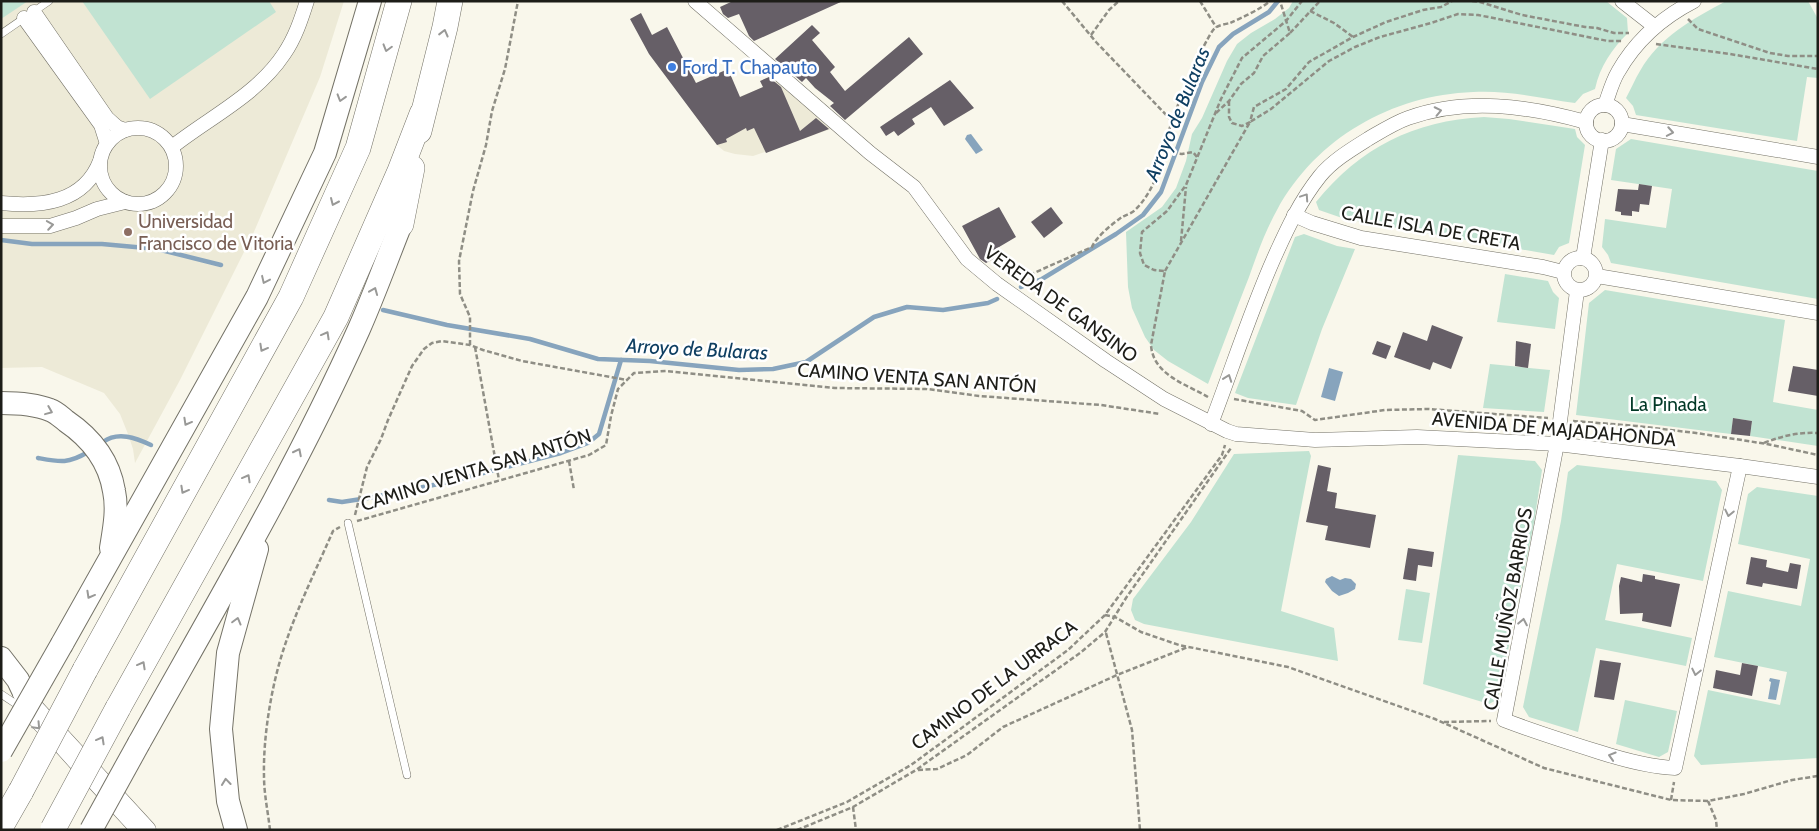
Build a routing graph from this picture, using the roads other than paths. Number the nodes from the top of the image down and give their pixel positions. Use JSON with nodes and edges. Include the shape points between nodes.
{"nodes":[{"id":1,"x":49,"y":1,"type":"edge"},
{"id":2,"x":307,"y":1,"type":"edge"},
{"id":3,"x":370,"y":1,"type":"edge"},
{"id":4,"x":399,"y":1,"type":"edge"},
{"id":5,"x":450,"y":1,"type":"edge"},
{"id":6,"x":695,"y":1,"type":"edge"},
{"id":7,"x":1622,"y":1,"type":"edge"},
{"id":8,"x":1694,"y":1,"type":"edge"},
{"id":9,"x":29,"y":15,"type":"junction"},
{"id":10,"x":1654,"y":26,"type":"junction"},
{"id":11,"x":1,"y":34,"type":"edge"},
{"id":12,"x":1604,"y":105,"type":"junction"},
{"id":13,"x":422,"y":114,"type":"junction"},
{"id":14,"x":1586,"y":122,"type":"junction"},
{"id":15,"x":1622,"y":124,"type":"junction"},
{"id":16,"x":125,"y":130,"type":"junction"},
{"id":17,"x":1602,"y":140,"type":"junction"},
{"id":18,"x":107,"y":144,"type":"junction"},
{"id":19,"x":172,"y":147,"type":"junction"},
{"id":20,"x":1818,"y":157,"type":"edge"},
{"id":21,"x":100,"y":161,"type":"junction"},
{"id":22,"x":126,"y":202,"type":"junction"},
{"id":23,"x":1,"y":203,"type":"edge"},
{"id":24,"x":1294,"y":215,"type":"junction"},
{"id":25,"x":401,"y":224,"type":"joint"},
{"id":26,"x":1,"y":226,"type":"edge"},
{"id":27,"x":1583,"y":258,"type":"junction"},
{"id":28,"x":1563,"y":272,"type":"junction"},
{"id":29,"x":1597,"y":276,"type":"junction"},
{"id":30,"x":1577,"y":291,"type":"junction"},
{"id":31,"x":1818,"y":312,"type":"edge"},
{"id":32,"x":1,"y":403,"type":"edge"},
{"id":33,"x":1211,"y":424,"type":"junction"},
{"id":34,"x":1231,"y":433,"type":"joint"},
{"id":35,"x":1558,"y":444,"type":"junction"},
{"id":36,"x":1740,"y":466,"type":"junction"},
{"id":37,"x":1818,"y":477,"type":"edge"},
{"id":38,"x":271,"y":505,"type":"junction"},
{"id":39,"x":348,"y":523,"type":"road end"},
{"id":40,"x":108,"y":564,"type":"junction"},
{"id":41,"x":1,"y":658,"type":"edge"},
{"id":42,"x":1,"y":672,"type":"edge"},
{"id":43,"x":1,"y":694,"type":"edge"},
{"id":44,"x":26,"y":699,"type":"junction"},
{"id":45,"x":1,"y":750,"type":"edge"},
{"id":46,"x":407,"y":776,"type":"dead end"},
{"id":47,"x":1,"y":826,"type":"edge"},
{"id":48,"x":52,"y":829,"type":"edge"},
{"id":49,"x":91,"y":830,"type":"edge"},
{"id":50,"x":133,"y":830,"type":"edge"},
{"id":51,"x":148,"y":830,"type":"edge"},
{"id":52,"x":236,"y":830,"type":"edge"}],
"edges":[{"from":1,"to":9,"type":"lane"},
{"from":2,"to":19,"type":"street","via":[[297,31],[274,68],[252,90]]},
{"from":3,"to":40,"type":"highway","one_way":true,"via":[[325,153],[257,297]]},
{"from":4,"to":47,"type":"highway","one_way":true,"bridge":true,"via":[[358,148],[291,297]]},
{"from":13,"to":5,"type":"highway","one_way":true},
{"from":6,"to":33,"type":"street","name":"VEREDA DE GANSINO","via":[[862,147],[914,187],[967,259],[1001,287],[1164,399]]},
{"from":7,"to":10,"type":"street"},
{"from":8,"to":10,"type":"street"},
{"from":9,"to":11,"type":"lane"},
{"from":9,"to":16,"type":"street","via":[[107,118]]},
{"from":9,"to":18,"type":"street","via":[[101,125]]},
{"from":10,"to":12,"type":"street","via":[[1618,73]]},
{"from":12,"to":14,"type":"street","via":[[1592,110]]},
{"from":12,"to":15,"type":"street","via":[[1617,111]]},
{"from":13,"to":25,"type":"highway"},
{"from":48,"to":13,"type":"highway","one_way":true,"bridge":true,"via":[[336,317]]},
{"from":14,"to":17,"type":"street","via":[[1590,134]]},
{"from":24,"to":14,"type":"street","one_way":true,"via":[[1322,174],[1352,148],[1408,118],[1438,110],[1507,105]]},
{"from":15,"to":17,"type":"street","via":[[1615,137]]},
{"from":15,"to":20,"type":"street","one_way":true},
{"from":16,"to":18,"type":"street"},
{"from":16,"to":19,"type":"street","via":[[146,128],[165,138]]},
{"from":17,"to":27,"type":"street"},
{"from":18,"to":21,"type":"street"},
{"from":19,"to":22,"type":"street","via":[[177,165],[168,190],[153,202]]},
{"from":21,"to":22,"type":"street","via":[[102,178],[111,193]]},
{"from":21,"to":23,"type":"street","via":[[86,185],[76,193],[37,204]]},
{"from":26,"to":22,"type":"street","one_way":true,"via":[[50,226]]},
{"from":24,"to":28,"type":"street","name":"CALLE ISLA DE CRETA","via":[[1361,238]]},
{"from":33,"to":24,"type":"street","one_way":true,"via":[[1260,290]]},
{"from":38,"to":25,"type":"highway","one_way":true,"via":[[358,329]]},
{"from":27,"to":28,"type":"street","via":[[1570,261]]},
{"from":27,"to":29,"type":"street","via":[[1593,264]]},
{"from":28,"to":30,"type":"street","via":[[1566,284]]},
{"from":29,"to":30,"type":"street","via":[[1590,288]]},
{"from":29,"to":31,"type":"street"},
{"from":30,"to":35,"type":"street","name":"CALLE MUÑOZ BARRIOS"},
{"from":32,"to":40,"type":"highway","one_way":true,"via":[[52,410],[84,433],[102,457],[114,491],[116,509]]},
{"from":33,"to":34,"type":"street","name":"VEREDA DE GANSINO"},
{"from":34,"to":35,"type":"street","name":"AVENIDA DE MAJADAHONDA","via":[[1314,440],[1417,437]]},
{"from":35,"to":36,"type":"street","name":"AVENIDA DE MAJADAHONDA"},
{"from":36,"to":35,"type":"street","name":"CALLE MUÑOZ BARRIOS","one_way":true,"via":[[1675,768],[1660,768],[1553,738],[1504,720]]},
{"from":36,"to":37,"type":"street","name":"AVENIDA DE MAJADAHONDA"},
{"from":38,"to":49,"type":"highway","bridge":true},
{"from":52,"to":38,"type":"highway","one_way":true,"via":[[228,801],[221,729],[228,653]]},
{"from":39,"to":46,"type":"lane"},
{"from":40,"to":45,"type":"highway","one_way":true,"bridge":true},
{"from":41,"to":44,"type":"highway","via":[[18,680]]},
{"from":42,"to":44,"type":"street"},
{"from":43,"to":50,"type":"lane","one_way":true,"via":[[16,704]]},
{"from":44,"to":51,"type":"street"}]}
